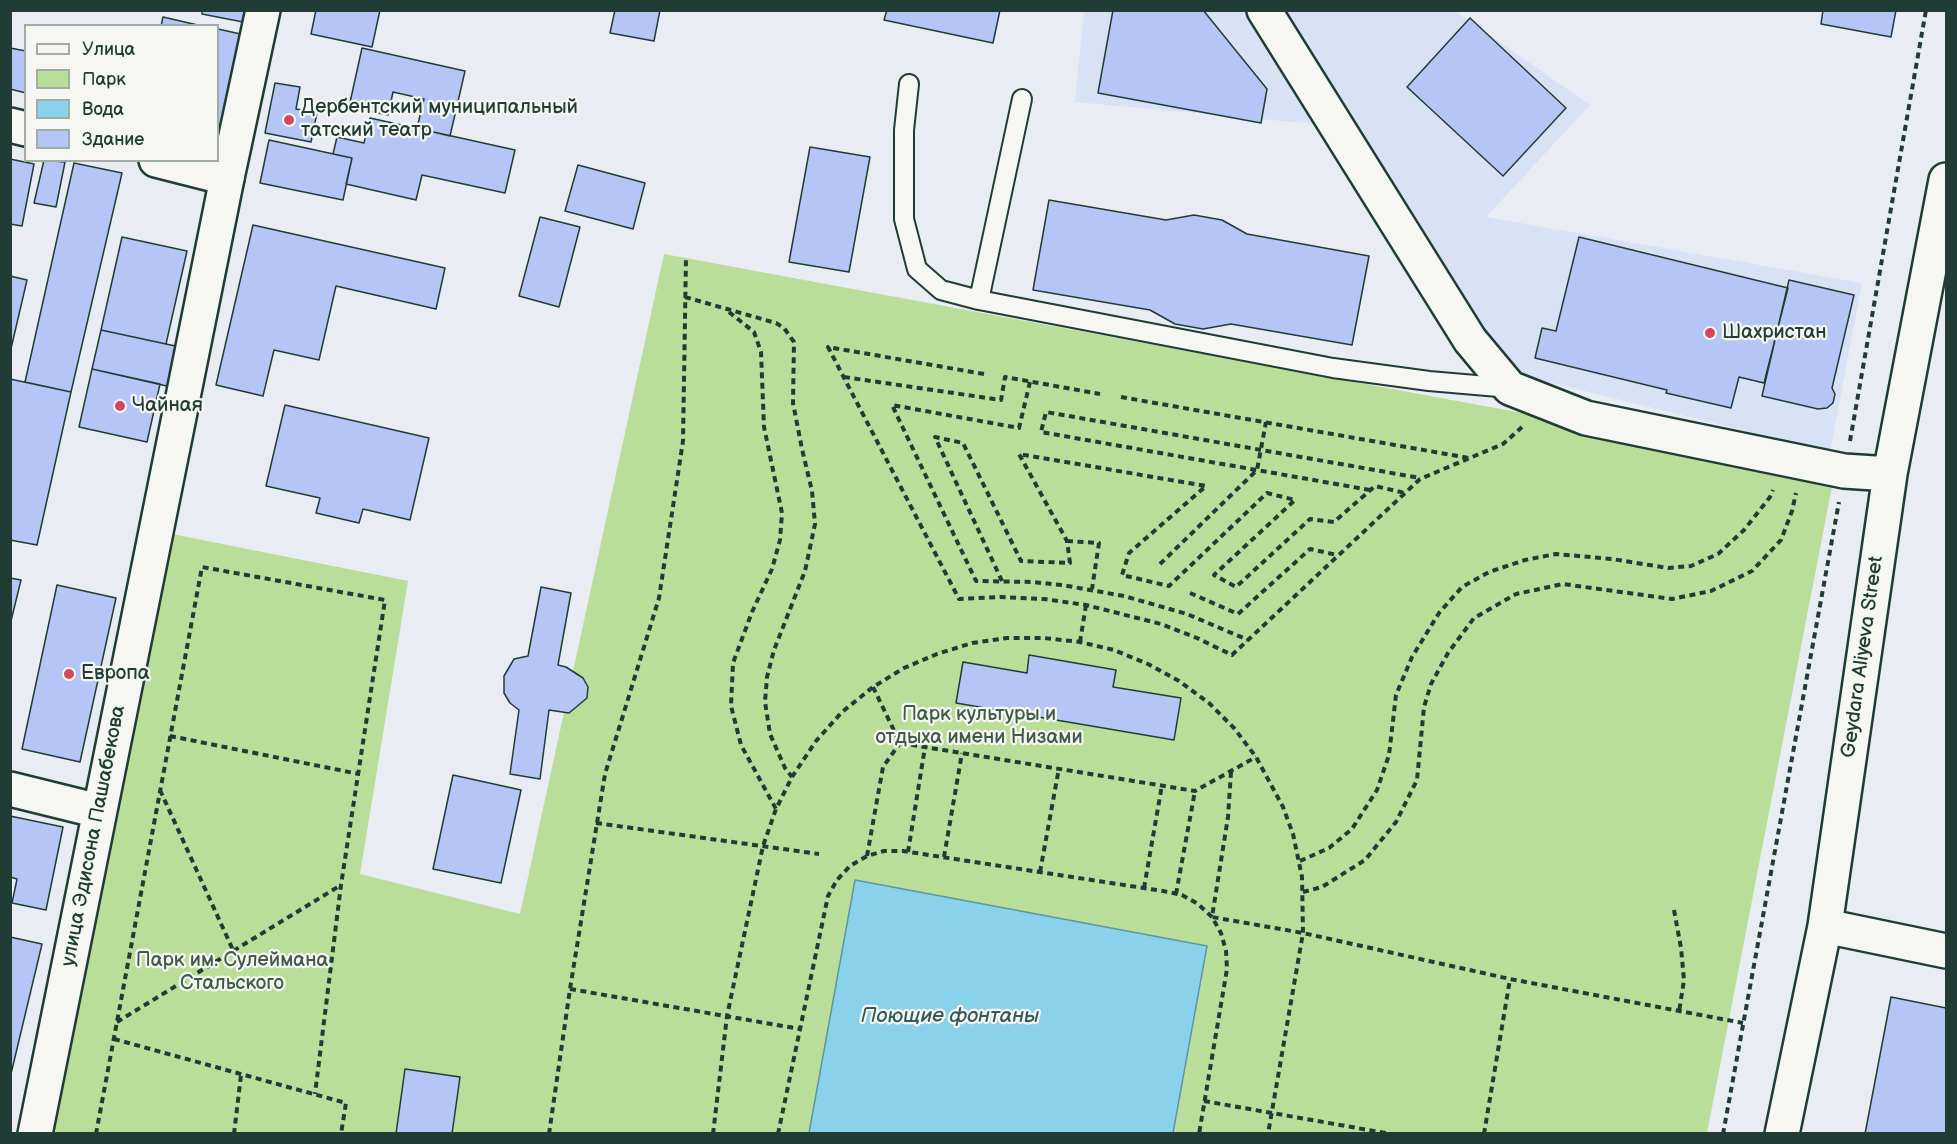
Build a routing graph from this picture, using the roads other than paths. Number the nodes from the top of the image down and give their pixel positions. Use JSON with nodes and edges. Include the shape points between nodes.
{"nodes":[{"id":1,"x":263,"y":10,"type":"edge"},
{"id":2,"x":1264,"y":10,"type":"edge"},
{"id":3,"x":909,"y":84,"type":"dead end"},
{"id":4,"x":1022,"y":99,"type":"dead end"},
{"id":5,"x":164,"y":162,"type":"edge"},
{"id":6,"x":227,"y":178,"type":"junction"},
{"id":7,"x":1947,"y":180,"type":"edge"},
{"id":8,"x":979,"y":300,"type":"junction"},
{"id":9,"x":1510,"y":388,"type":"junction"},
{"id":10,"x":1890,"y":474,"type":"junction"},
{"id":11,"x":10,"y":789,"type":"edge"},
{"id":12,"x":99,"y":811,"type":"junction"},
{"id":13,"x":1825,"y":926,"type":"junction"},
{"id":14,"x":1947,"y":951,"type":"edge"},
{"id":15,"x":35,"y":1134,"type":"edge"},
{"id":16,"x":1782,"y":1134,"type":"edge"}],
"edges":[{"from":1,"to":6,"type":"street","name":"улица Эдисона Пашабекова"},
{"from":2,"to":9,"type":"street","via":[[1470,340]]},
{"from":3,"to":8,"type":"lane","via":[[904,130],[904,219],[917,269],[941,290]]},
{"from":4,"to":8,"type":"lane"},
{"from":5,"to":6,"type":"street"},
{"from":6,"to":12,"type":"street","name":"улица Эдисона Пашабекова"},
{"from":7,"to":10,"type":"street","name":"Geydara Aliyeva Street"},
{"from":8,"to":9,"type":"lane","via":[[1333,368]]},
{"from":9,"to":10,"type":"street","via":[[1586,418],[1844,471]]},
{"from":10,"to":13,"type":"street","name":"Geydara Aliyeva Street"},
{"from":11,"to":12,"type":"street"},
{"from":12,"to":15,"type":"street","name":"улица Эдисона Пашабекова"},
{"from":13,"to":14,"type":"street"},
{"from":13,"to":16,"type":"street","name":"Geydara Aliyeva Street"}]}
